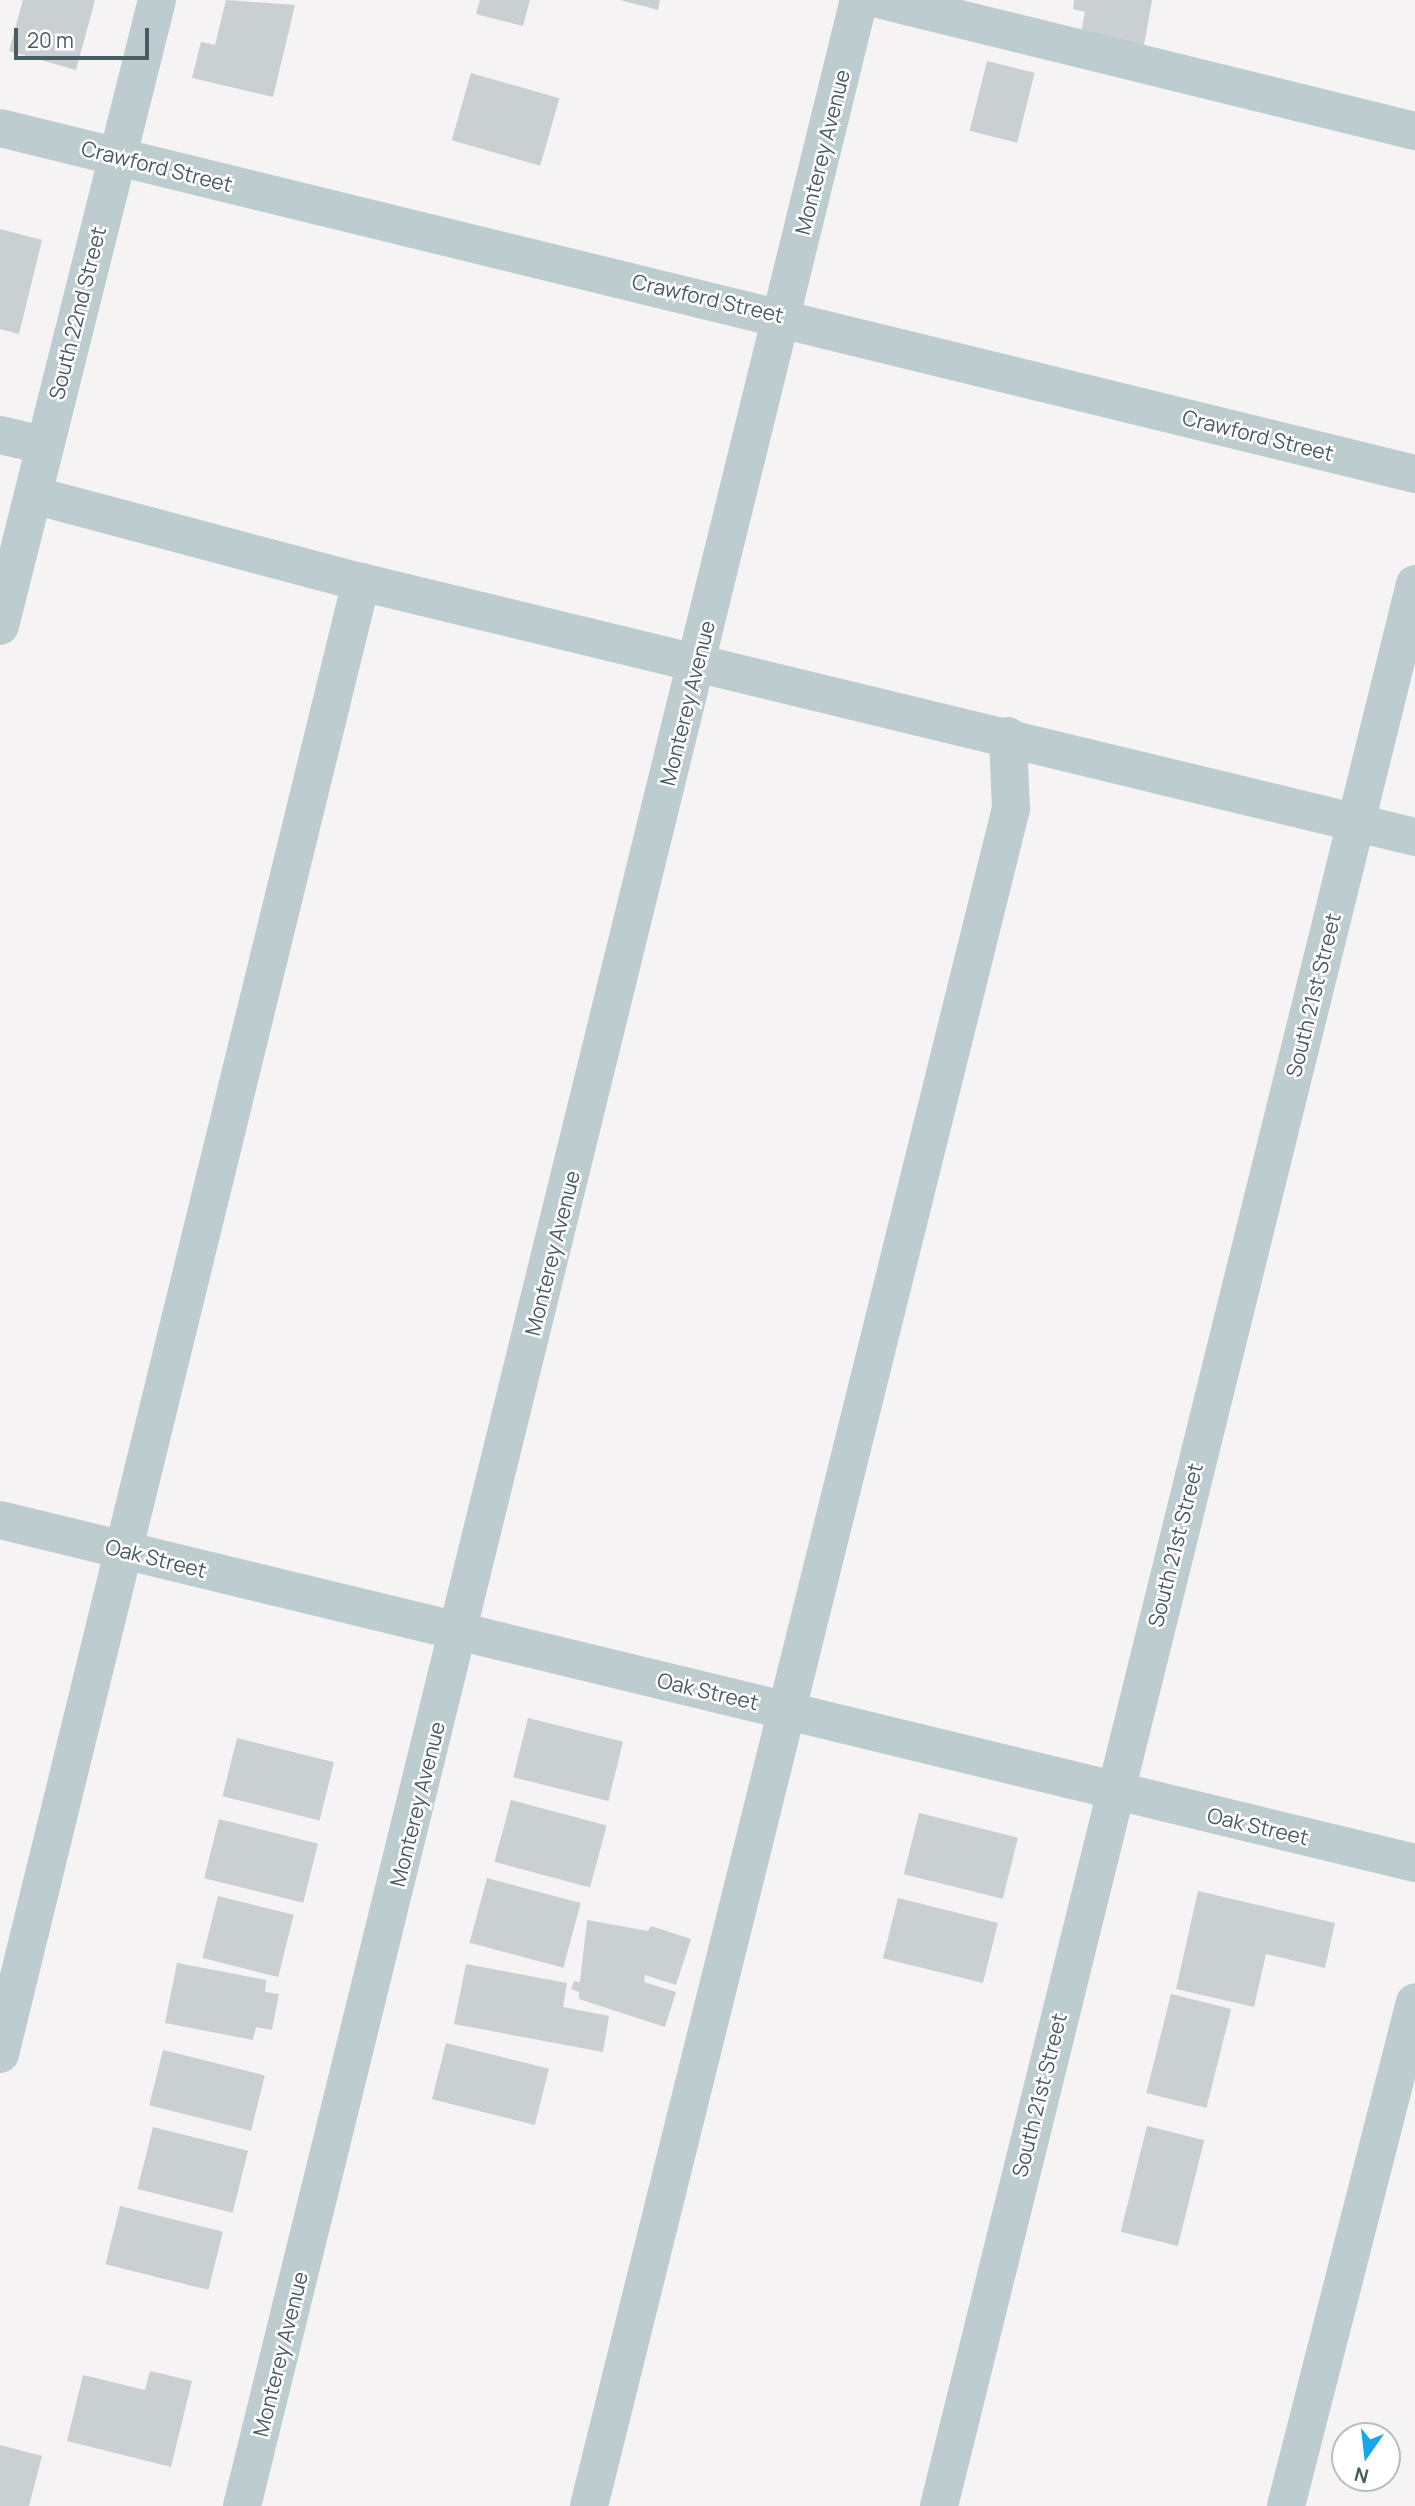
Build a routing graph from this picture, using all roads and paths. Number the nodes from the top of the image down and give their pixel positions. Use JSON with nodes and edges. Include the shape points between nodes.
{"nodes":[{"id":1,"x":157,"y":0,"type":"edge"},
{"id":2,"x":859,"y":0,"type":"edge"},
{"id":3,"x":882,"y":0,"type":"edge"},
{"id":4,"x":0,"y":128,"type":"edge"},
{"id":5,"x":1415,"y":131,"type":"edge"},
{"id":6,"x":116,"y":156,"type":"junction"},
{"id":7,"x":781,"y":315,"type":"junction"},
{"id":8,"x":0,"y":435,"type":"edge"},
{"id":9,"x":44,"y":445,"type":"junction"},
{"id":10,"x":1415,"y":474,"type":"edge"},
{"id":11,"x":33,"y":495,"type":"junction"},
{"id":12,"x":360,"y":582,"type":"junction"},
{"id":13,"x":1415,"y":584,"type":"edge"},
{"id":14,"x":0,"y":626,"type":"edge"},
{"id":15,"x":697,"y":660,"type":"junction"},
{"id":16,"x":1009,"y":736,"type":"junction"},
{"id":17,"x":1356,"y":822,"type":"junction"},
{"id":18,"x":1415,"y":837,"type":"edge"},
{"id":19,"x":0,"y":1520,"type":"edge"},
{"id":20,"x":124,"y":1550,"type":"junction"},
{"id":21,"x":460,"y":1632,"type":"junction"},
{"id":22,"x":787,"y":1709,"type":"junction"},
{"id":23,"x":1113,"y":1792,"type":"junction"},
{"id":24,"x":1415,"y":1863,"type":"edge"},
{"id":25,"x":1415,"y":2001,"type":"edge"},
{"id":26,"x":0,"y":2054,"type":"edge"},
{"id":27,"x":242,"y":2506,"type":"edge"},
{"id":28,"x":589,"y":2506,"type":"edge"},
{"id":29,"x":939,"y":2506,"type":"edge"},
{"id":30,"x":1286,"y":2506,"type":"edge"}],
"edges":[{"from":1,"to":6,"type":"street","name":"South 22nd Street"},
{"from":2,"to":7,"type":"street","name":"Monterey Avenue"},
{"from":3,"to":5,"type":"street"},
{"from":4,"to":6,"type":"street","name":"Crawford Street"},
{"from":6,"to":7,"type":"street","name":"Crawford Street"},
{"from":6,"to":9,"type":"street","name":"South 22nd Street"},
{"from":7,"to":10,"type":"street","name":"Crawford Street"},
{"from":7,"to":15,"type":"street","name":"Monterey Avenue"},
{"from":8,"to":9,"type":"street"},
{"from":9,"to":11,"type":"street","name":"South 22nd Street"},
{"from":11,"to":12,"type":"street"},
{"from":11,"to":14,"type":"street","name":"South 22nd Street"},
{"from":12,"to":15,"type":"street"},
{"from":12,"to":20,"type":"street"},
{"from":13,"to":17,"type":"street","name":"South 21st Street"},
{"from":15,"to":16,"type":"street"},
{"from":15,"to":21,"type":"street","name":"Monterey Avenue"},
{"from":16,"to":17,"type":"street"},
{"from":16,"to":22,"type":"street","via":[[1011,809]]},
{"from":17,"to":18,"type":"street"},
{"from":17,"to":23,"type":"street","name":"South 21st Street"},
{"from":19,"to":20,"type":"street","name":"Oak Street"},
{"from":20,"to":21,"type":"street","name":"Oak Street"},
{"from":20,"to":26,"type":"street"},
{"from":21,"to":22,"type":"street","name":"Oak Street"},
{"from":21,"to":27,"type":"street","name":"Monterey Avenue"},
{"from":22,"to":23,"type":"street","name":"Oak Street"},
{"from":22,"to":28,"type":"street"},
{"from":23,"to":24,"type":"street","name":"Oak Street"},
{"from":23,"to":29,"type":"street","name":"South 21st Street"},
{"from":25,"to":30,"type":"street"}]}
